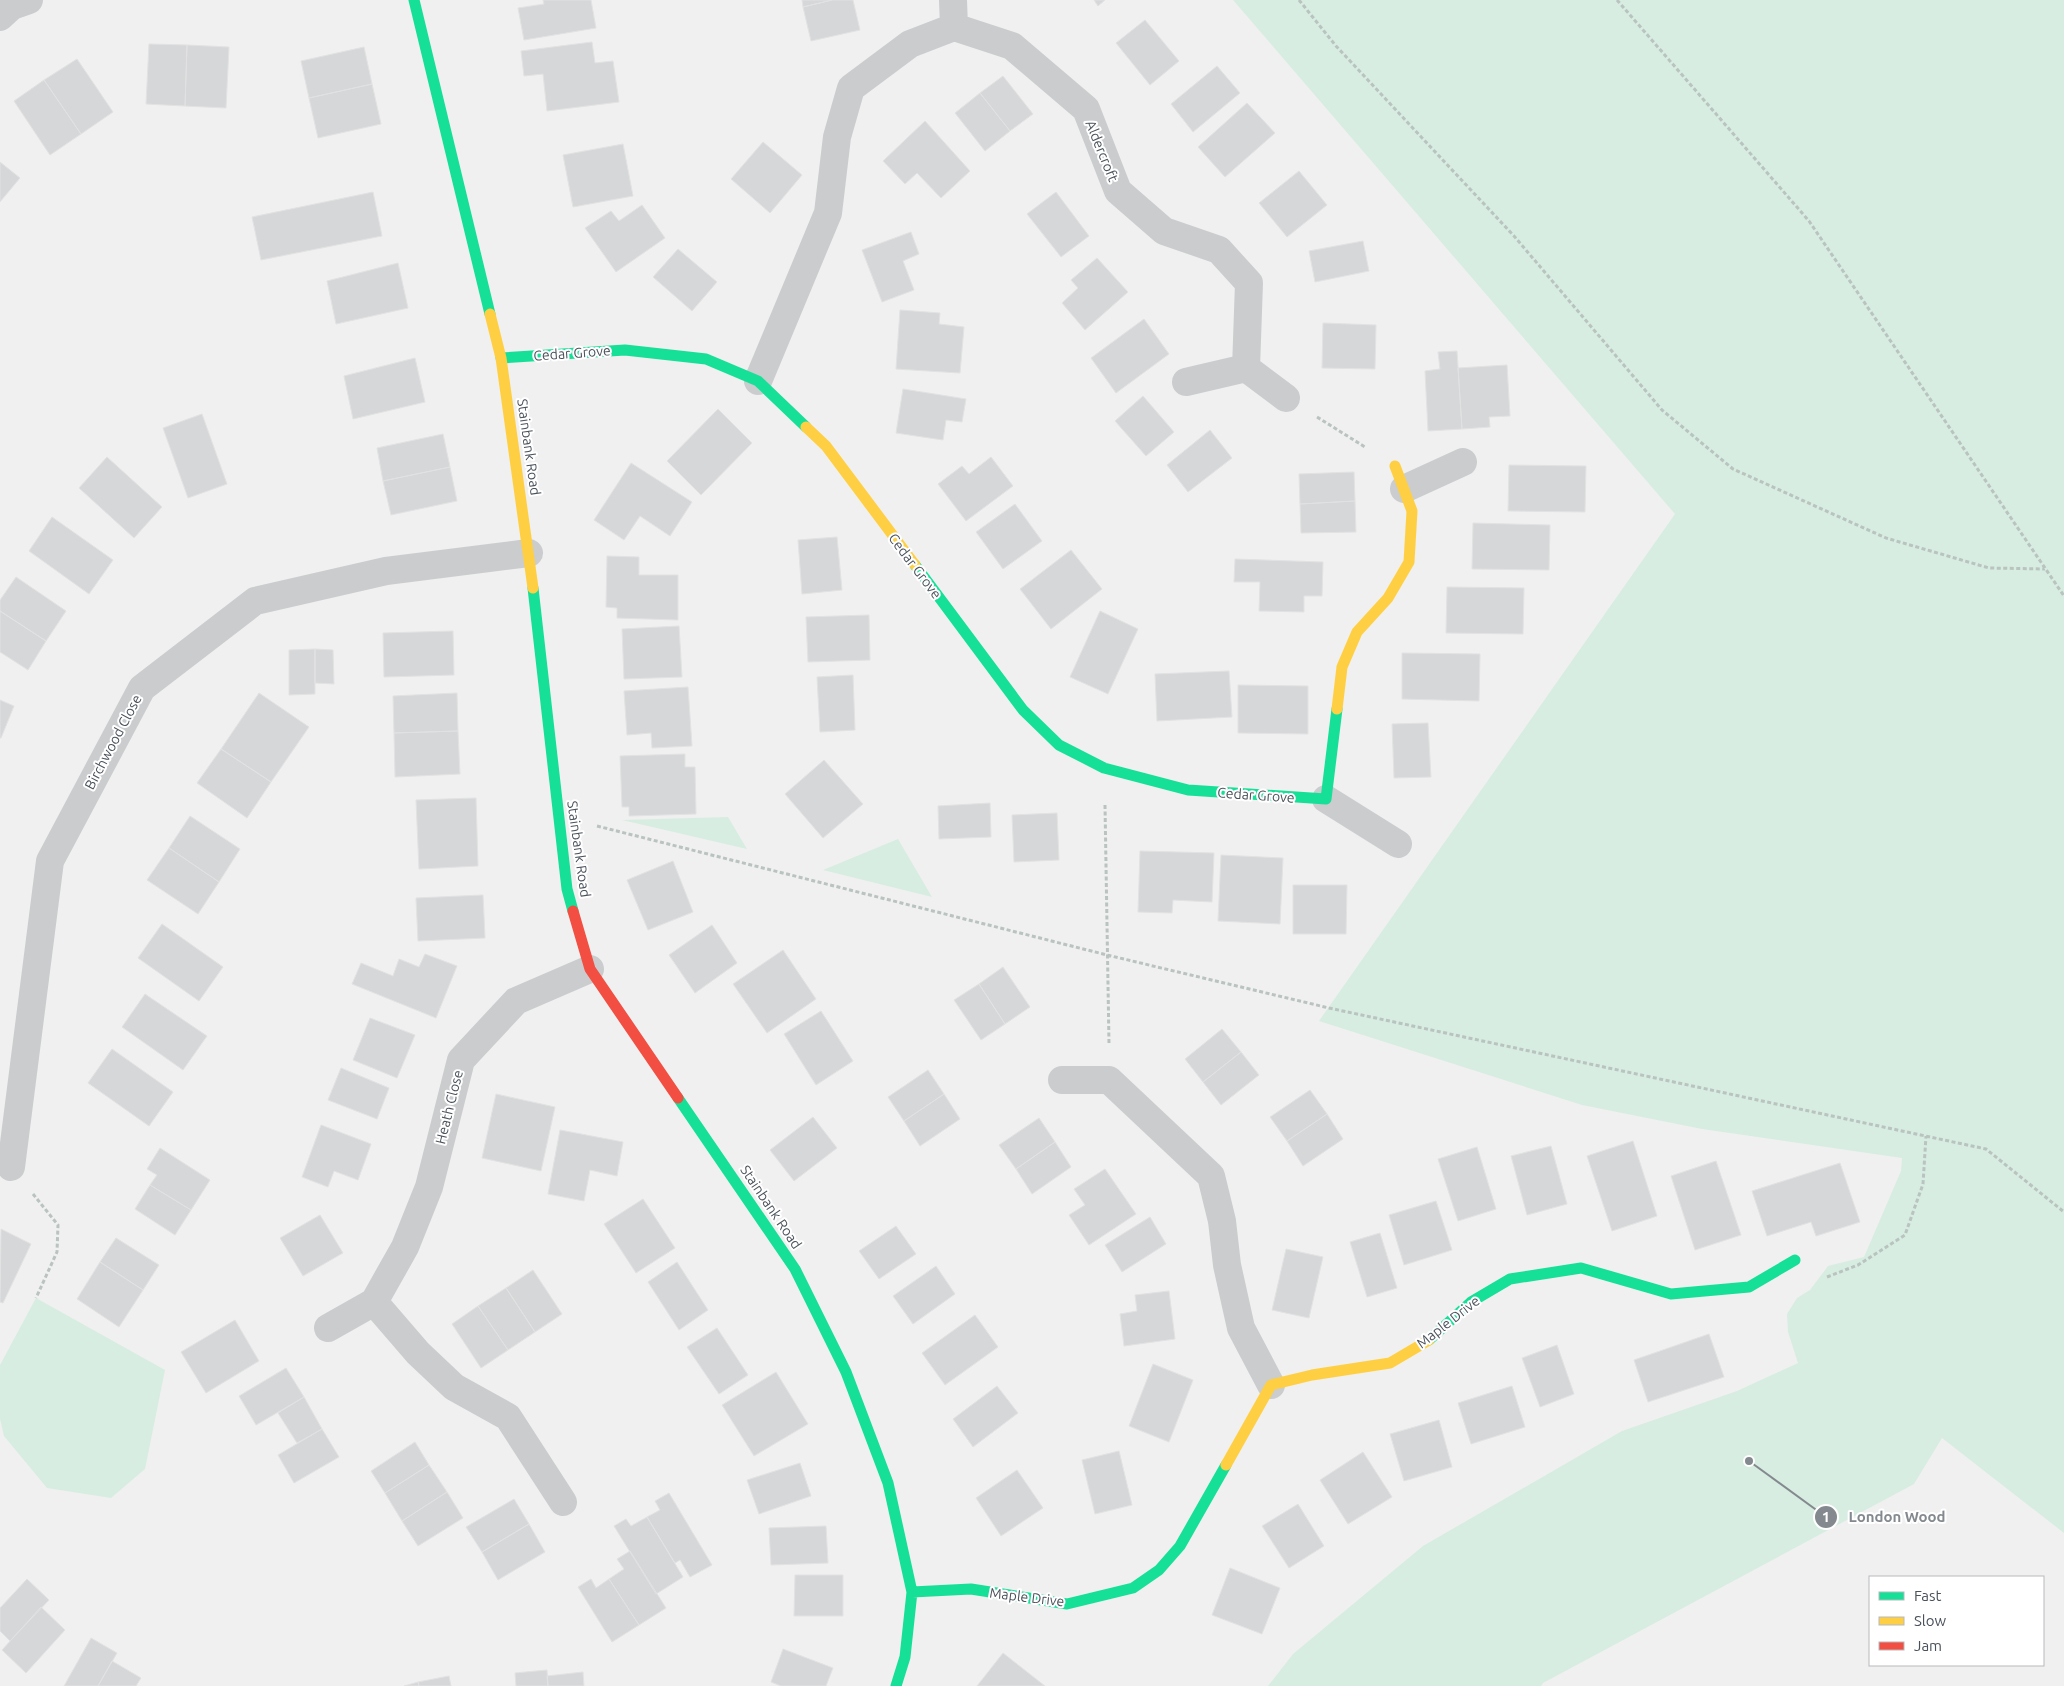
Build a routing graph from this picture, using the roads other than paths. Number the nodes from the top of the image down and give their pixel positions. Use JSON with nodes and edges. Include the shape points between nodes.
{"nodes":[{"id":1,"x":28,"y":0,"type":"edge"},
{"id":2,"x":414,"y":0,"type":"edge"},
{"id":3,"x":953,"y":0,"type":"edge"},
{"id":4,"x":0,"y":17,"type":"edge"},
{"id":5,"x":954,"y":27,"type":"junction"},
{"id":6,"x":501,"y":358,"type":"junction"},
{"id":7,"x":1246,"y":368,"type":"junction"},
{"id":8,"x":758,"y":382,"type":"junction"},
{"id":9,"x":1186,"y":382,"type":"dead end"},
{"id":10,"x":1286,"y":398,"type":"road end"},
{"id":11,"x":1464,"y":462,"type":"dead end"},
{"id":12,"x":1399,"y":478,"type":"joint"},
{"id":13,"x":529,"y":554,"type":"junction"},
{"id":14,"x":1326,"y":800,"type":"junction"},
{"id":15,"x":1398,"y":844,"type":"dead end"},
{"id":16,"x":590,"y":969,"type":"junction"},
{"id":17,"x":1062,"y":1080,"type":"dead end"},
{"id":18,"x":9,"y":1116,"type":"edge"},
{"id":19,"x":11,"y":1167,"type":"road end"},
{"id":20,"x":1794,"y":1260,"type":"road end"},
{"id":21,"x":374,"y":1302,"type":"junction"},
{"id":22,"x":328,"y":1328,"type":"dead end"},
{"id":23,"x":1271,"y":1385,"type":"junction"},
{"id":24,"x":563,"y":1502,"type":"dead end"},
{"id":25,"x":912,"y":1592,"type":"junction"},
{"id":26,"x":896,"y":1686,"type":"edge"}],
"edges":[{"from":1,"to":4,"type":"street","via":[[12,6]]},
{"from":2,"to":6,"type":"street","name":"Stainbank Road"},
{"from":3,"to":5,"type":"street"},
{"from":5,"to":7,"type":"street","name":"Aldercroft","via":[[1012,46],[1086,109],[1118,191],[1164,230],[1219,250],[1249,283]]},
{"from":5,"to":8,"type":"street","via":[[910,44],[851,88],[837,136],[828,213]]},
{"from":6,"to":8,"type":"street","name":"Cedar Grove","via":[[625,350],[706,359]]},
{"from":6,"to":13,"type":"street","name":"Stainbank Road"},
{"from":7,"to":9,"type":"street"},
{"from":7,"to":10,"type":"street"},
{"from":8,"to":14,"type":"street","name":"Cedar Grove","via":[[826,446],[1023,710],[1060,745],[1104,768],[1188,790]]},
{"from":11,"to":12,"type":"street"},
{"from":12,"to":14,"type":"street","via":[[1412,511],[1409,562],[1388,598],[1357,632],[1342,667]]},
{"from":13,"to":16,"type":"street","name":"Stainbank Road","via":[[566,889]]},
{"from":13,"to":18,"type":"street","name":"Birchwood Close","via":[[386,571],[255,601],[142,688],[50,861]]},
{"from":14,"to":15,"type":"street","name":"Cedar Grove"},
{"from":16,"to":21,"type":"street","name":"Heath Close","via":[[516,1001],[461,1060],[428,1187],[405,1247]]},
{"from":16,"to":25,"type":"street","name":"Stainbank Road","via":[[795,1269],[846,1372],[888,1482]]},
{"from":17,"to":23,"type":"street","via":[[1109,1080],[1211,1176],[1240,1328]]},
{"from":18,"to":19,"type":"street","name":"Birchwood Close"},
{"from":20,"to":23,"type":"street","name":"Maple Drive","via":[[1749,1287],[1671,1294],[1581,1268],[1510,1279],[1471,1302],[1425,1344],[1390,1363]]},
{"from":21,"to":22,"type":"street"},
{"from":21,"to":24,"type":"street","via":[[418,1353],[454,1387],[508,1417]]},
{"from":23,"to":25,"type":"street","name":"Maple Drive","via":[[1180,1546],[1159,1570],[1133,1588],[1067,1604],[971,1589]]},
{"from":25,"to":26,"type":"street","name":"Stainbank Road","via":[[905,1657]]}]}
